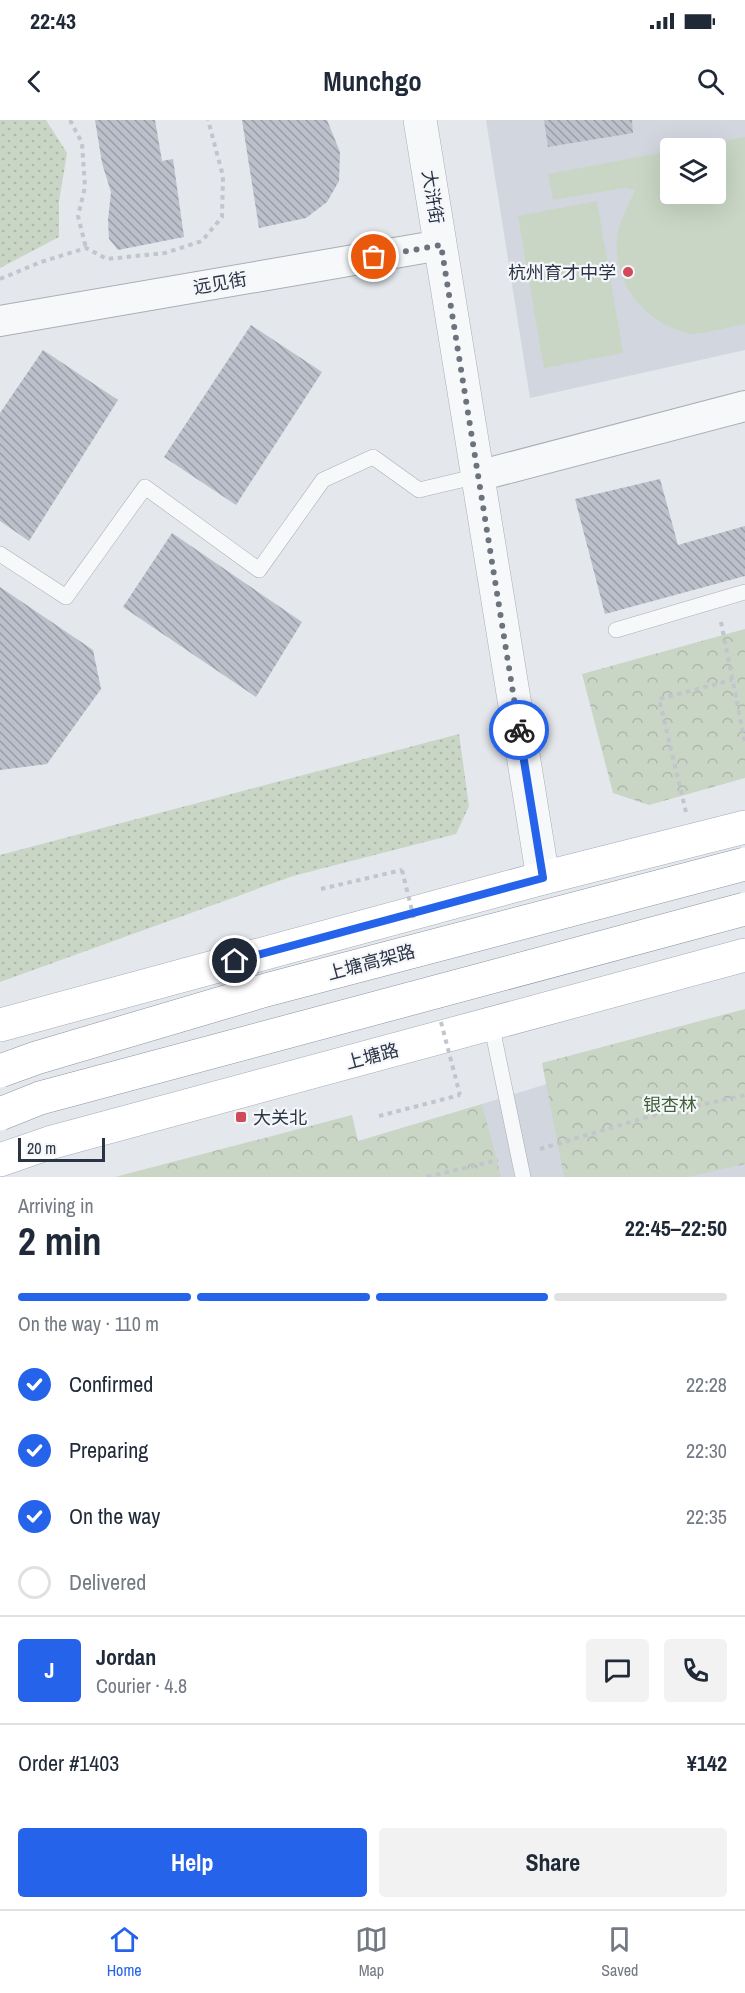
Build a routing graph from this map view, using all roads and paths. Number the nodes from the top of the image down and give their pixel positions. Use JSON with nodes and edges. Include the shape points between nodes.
{"nodes":[{"id":1,"x":70,"y":120,"type":"edge"},
{"id":2,"x":208,"y":120,"type":"edge"},
{"id":3,"x":420,"y":120,"type":"edge"},
{"id":4,"x":441,"y":245,"type":"junction"},
{"id":5,"x":86,"y":248,"type":"junction"},
{"id":6,"x":0,"y":279,"type":"edge"},
{"id":7,"x":0,"y":321,"type":"edge"},
{"id":8,"x":745,"y":406,"type":"edge"},
{"id":9,"x":478,"y":476,"type":"junction"},
{"id":10,"x":0,"y":554,"type":"edge"},
{"id":11,"x":745,"y":592,"type":"edge"},
{"id":12,"x":717,"y":600,"type":"junction"},
{"id":13,"x":616,"y":630,"type":"dead end"},
{"id":14,"x":732,"y":680,"type":"junction"},
{"id":15,"x":745,"y":743,"type":"edge"},
{"id":16,"x":745,"y":827,"type":"edge"},
{"id":17,"x":693,"y":840,"type":"junction"},
{"id":18,"x":745,"y":864,"type":"edge"},
{"id":19,"x":402,"y":870,"type":"dead end"},
{"id":20,"x":543,"y":878,"type":"junction"},
{"id":21,"x":321,"y":889,"type":"dead end"},
{"id":22,"x":745,"y":909,"type":"edge"},
{"id":23,"x":745,"y":955,"type":"edge"},
{"id":24,"x":491,"y":1023,"type":"junction"},
{"id":25,"x":0,"y":1025,"type":"edge"},
{"id":26,"x":0,"y":1071,"type":"edge"},
{"id":27,"x":460,"y":1095,"type":"dead end"},
{"id":28,"x":745,"y":1095,"type":"edge"},
{"id":29,"x":0,"y":1114,"type":"edge"},
{"id":30,"x":379,"y":1116,"type":"dead end"},
{"id":31,"x":519,"y":1155,"type":"junction"},
{"id":32,"x":0,"y":1160,"type":"edge"},
{"id":33,"x":427,"y":1177,"type":"edge"},
{"id":34,"x":523,"y":1177,"type":"edge"}],
"edges":[{"from":1,"to":5,"type":"path","via":[[82,143],[85,187],[78,216]]},
{"from":2,"to":5,"type":"path","via":[[223,176],[222,217],[202,241],[165,253],[107,259]]},
{"from":3,"to":4,"type":"street","name":"大浒街"},
{"from":4,"to":7,"type":"street","name":"远见街"},
{"from":4,"to":9,"type":"street","name":"大浒街"},
{"from":5,"to":6,"type":"path"},
{"from":8,"to":9,"type":"street"},
{"from":9,"to":10,"type":"lane","via":[[419,490],[373,457],[323,480],[259,570],[145,487],[66,597]]},
{"from":9,"to":20,"type":"street","name":"大浒街"},
{"from":11,"to":12,"type":"lane"},
{"from":12,"to":13,"type":"lane"},
{"from":12,"to":14,"type":"path"},
{"from":14,"to":15,"type":"path"},
{"from":14,"to":17,"type":"path","via":[[659,699]]},
{"from":16,"to":17,"type":"main road"},
{"from":17,"to":20,"type":"main road"},
{"from":18,"to":26,"type":"main road","name":"上塘高架路","bridge":true,"via":[[266,990]]},
{"from":19,"to":21,"type":"path"},
{"from":20,"to":25,"type":"main road"},
{"from":22,"to":29,"type":"main road","bridge":true,"via":[[40,1098]]},
{"from":23,"to":24,"type":"main road","name":"上塘路"},
{"from":24,"to":31,"type":"lane"},
{"from":24,"to":32,"type":"main road","name":"上塘路","via":[[49,1143]]},
{"from":27,"to":30,"type":"path"},
{"from":28,"to":31,"type":"path","via":[[647,1117]]},
{"from":31,"to":33,"type":"path"},
{"from":31,"to":34,"type":"lane"}]}
